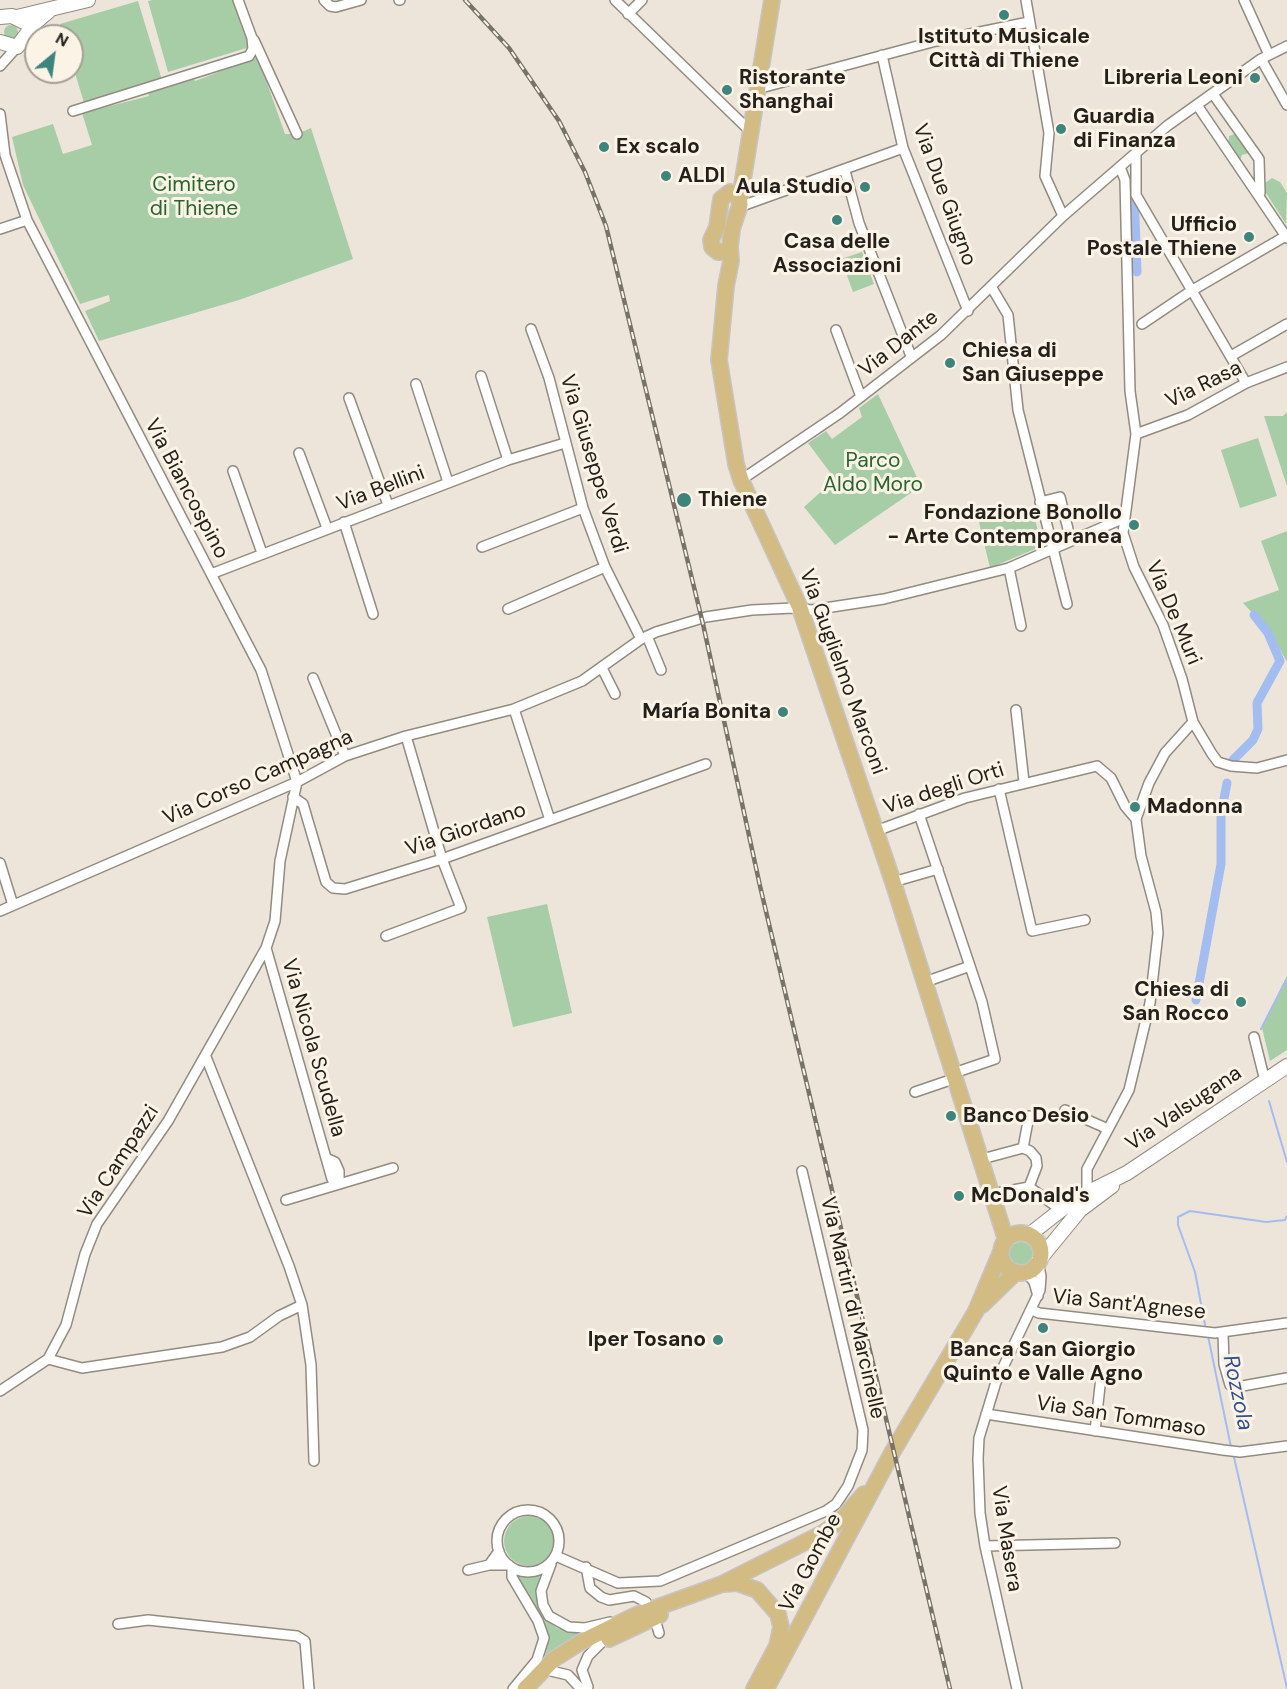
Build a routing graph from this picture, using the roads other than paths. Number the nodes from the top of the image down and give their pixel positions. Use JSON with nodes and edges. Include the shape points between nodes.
{"nodes":[{"id":1,"x":88,"y":0,"type":"edge"},
{"id":2,"x":238,"y":0,"type":"edge"},
{"id":3,"x":324,"y":0,"type":"edge"},
{"id":4,"x":361,"y":0,"type":"edge"},
{"id":5,"x":615,"y":0,"type":"edge"},
{"id":6,"x":642,"y":0,"type":"edge"},
{"id":7,"x":772,"y":0,"type":"edge"},
{"id":8,"x":1026,"y":0,"type":"edge"},
{"id":9,"x":1244,"y":0,"type":"edge"},
{"id":10,"x":54,"y":9,"type":"junction"},
{"id":11,"x":628,"y":14,"type":"junction"},
{"id":12,"x":5,"y":18,"type":"edge"},
{"id":13,"x":1029,"y":22,"type":"junction"},
{"id":14,"x":26,"y":24,"type":"edge"},
{"id":15,"x":34,"y":24,"type":"edge"},
{"id":16,"x":24,"y":37,"type":"edge"},
{"id":17,"x":252,"y":38,"type":"junction"},
{"id":18,"x":0,"y":42,"type":"edge"},
{"id":19,"x":1287,"y":46,"type":"edge"},
{"id":20,"x":17,"y":47,"type":"junction"},
{"id":21,"x":882,"y":55,"type":"junction"},
{"id":22,"x":1265,"y":57,"type":"junction"},
{"id":23,"x":0,"y":66,"type":"edge"},
{"id":24,"x":757,"y":90,"type":"junction"},
{"id":25,"x":1213,"y":93,"type":"junction"},
{"id":26,"x":1197,"y":105,"type":"junction"},
{"id":27,"x":1287,"y":105,"type":"edge"},
{"id":28,"x":73,"y":111,"type":"dead end"},
{"id":29,"x":0,"y":114,"type":"edge"},
{"id":30,"x":751,"y":132,"type":"junction"},
{"id":31,"x":297,"y":134,"type":"dead end"},
{"id":32,"x":903,"y":148,"type":"junction"},
{"id":33,"x":1136,"y":153,"type":"junction"},
{"id":34,"x":1259,"y":166,"type":"junction"},
{"id":35,"x":1120,"y":167,"type":"junction"},
{"id":36,"x":845,"y":171,"type":"junction"},
{"id":37,"x":1245,"y":175,"type":"junction"},
{"id":38,"x":1260,"y":195,"type":"junction"},
{"id":39,"x":736,"y":199,"type":"junction"},
{"id":40,"x":1063,"y":216,"type":"junction"},
{"id":41,"x":27,"y":220,"type":"junction"},
{"id":42,"x":0,"y":229,"type":"edge"},
{"id":43,"x":1286,"y":237,"type":"edge"},
{"id":44,"x":992,"y":288,"type":"junction"},
{"id":45,"x":1191,"y":291,"type":"junction"},
{"id":46,"x":968,"y":311,"type":"junction"},
{"id":47,"x":1142,"y":324,"type":"dead end"},
{"id":48,"x":1287,"y":324,"type":"edge"},
{"id":49,"x":531,"y":329,"type":"dead end"},
{"id":50,"x":836,"y":330,"type":"dead end"},
{"id":51,"x":911,"y":356,"type":"junction"},
{"id":52,"x":1231,"y":356,"type":"junction"},
{"id":53,"x":1287,"y":367,"type":"edge"},
{"id":54,"x":482,"y":376,"type":"dead end"},
{"id":55,"x":1246,"y":383,"type":"junction"},
{"id":56,"x":416,"y":384,"type":"dead end"},
{"id":57,"x":861,"y":397,"type":"junction"},
{"id":58,"x":349,"y":398,"type":"dead end"},
{"id":59,"x":1136,"y":434,"type":"junction"},
{"id":60,"x":565,"y":443,"type":"junction"},
{"id":61,"x":299,"y":453,"type":"dead end"},
{"id":62,"x":508,"y":460,"type":"junction"},
{"id":63,"x":233,"y":471,"type":"dead end"},
{"id":64,"x":741,"y":480,"type":"junction"},
{"id":65,"x":448,"y":482,"type":"junction"},
{"id":66,"x":1040,"y":502,"type":"junction"},
{"id":67,"x":387,"y":505,"type":"junction"},
{"id":68,"x":583,"y":508,"type":"junction"},
{"id":69,"x":1124,"y":518,"type":"junction"},
{"id":70,"x":344,"y":522,"type":"junction"},
{"id":71,"x":327,"y":528,"type":"junction"},
{"id":72,"x":1068,"y":530,"type":"dead end"},
{"id":73,"x":482,"y":547,"type":"dead end"},
{"id":74,"x":1052,"y":548,"type":"junction"},
{"id":75,"x":262,"y":553,"type":"junction"},
{"id":76,"x":605,"y":567,"type":"junction"},
{"id":77,"x":1009,"y":568,"type":"junction"},
{"id":78,"x":211,"y":574,"type":"junction"},
{"id":79,"x":1067,"y":604,"type":"dead end"},
{"id":80,"x":800,"y":608,"type":"junction"},
{"id":81,"x":508,"y":609,"type":"dead end"},
{"id":82,"x":373,"y":614,"type":"dead end"},
{"id":83,"x":1021,"y":626,"type":"dead end"},
{"id":84,"x":644,"y":638,"type":"junction"},
{"id":85,"x":602,"y":668,"type":"junction"},
{"id":86,"x":661,"y":670,"type":"dead end"},
{"id":87,"x":314,"y":678,"type":"dead end"},
{"id":88,"x":615,"y":694,"type":"dead end"},
{"id":89,"x":514,"y":709,"type":"junction"},
{"id":90,"x":1016,"y":710,"type":"dead end"},
{"id":91,"x":1193,"y":722,"type":"junction"},
{"id":92,"x":406,"y":736,"type":"junction"},
{"id":93,"x":345,"y":756,"type":"junction"},
{"id":94,"x":1287,"y":760,"type":"edge"},
{"id":95,"x":706,"y":764,"type":"dead end"},
{"id":96,"x":297,"y":782,"type":"junction"},
{"id":97,"x":1024,"y":782,"type":"junction"},
{"id":98,"x":999,"y":789,"type":"junction"},
{"id":99,"x":293,"y":797,"type":"junction"},
{"id":100,"x":919,"y":814,"type":"junction"},
{"id":101,"x":1136,"y":819,"type":"junction"},
{"id":102,"x":550,"y":820,"type":"junction"},
{"id":103,"x":876,"y":831,"type":"junction"},
{"id":104,"x":442,"y":859,"type":"junction"},
{"id":105,"x":0,"y":863,"type":"edge"},
{"id":106,"x":938,"y":869,"type":"junction"},
{"id":107,"x":893,"y":882,"type":"junction"},
{"id":108,"x":14,"y":905,"type":"junction"},
{"id":109,"x":0,"y":911,"type":"edge"},
{"id":110,"x":1084,"y":920,"type":"dead end"},
{"id":111,"x":386,"y":936,"type":"dead end"},
{"id":112,"x":266,"y":948,"type":"junction"},
{"id":113,"x":970,"y":966,"type":"junction"},
{"id":114,"x":925,"y":982,"type":"junction"},
{"id":115,"x":1254,"y":1037,"type":"dead end"},
{"id":116,"x":206,"y":1058,"type":"junction"},
{"id":117,"x":1287,"y":1066,"type":"edge"},
{"id":118,"x":955,"y":1076,"type":"junction"},
{"id":119,"x":1264,"y":1081,"type":"junction"},
{"id":120,"x":915,"y":1092,"type":"dead end"},
{"id":121,"x":1065,"y":1110,"type":"dead end"},
{"id":122,"x":1029,"y":1116,"type":"dead end"},
{"id":123,"x":1108,"y":1130,"type":"junction"},
{"id":124,"x":1023,"y":1148,"type":"junction"},
{"id":125,"x":982,"y":1159,"type":"junction"},
{"id":126,"x":393,"y":1168,"type":"dead end"},
{"id":127,"x":802,"y":1172,"type":"dead end"},
{"id":128,"x":1127,"y":1173,"type":"junction"},
{"id":129,"x":339,"y":1183,"type":"junction"},
{"id":130,"x":1029,"y":1187,"type":"junction"},
{"id":131,"x":1088,"y":1190,"type":"junction"},
{"id":132,"x":993,"y":1197,"type":"junction"},
{"id":133,"x":286,"y":1200,"type":"dead end"},
{"id":134,"x":1057,"y":1212,"type":"junction"},
{"id":135,"x":1078,"y":1212,"type":"junction"},
{"id":136,"x":1025,"y":1234,"type":"junction"},
{"id":137,"x":1004,"y":1245,"type":"junction"},
{"id":138,"x":1030,"y":1266,"type":"junction"},
{"id":139,"x":990,"y":1274,"type":"junction"},
{"id":140,"x":1038,"y":1297,"type":"junction"},
{"id":141,"x":302,"y":1305,"type":"junction"},
{"id":142,"x":1032,"y":1310,"type":"junction"},
{"id":143,"x":976,"y":1311,"type":"junction"},
{"id":144,"x":1287,"y":1323,"type":"edge"},
{"id":145,"x":1223,"y":1333,"type":"junction"},
{"id":146,"x":48,"y":1359,"type":"junction"},
{"id":147,"x":1101,"y":1377,"type":"dead end"},
{"id":148,"x":1287,"y":1378,"type":"edge"},
{"id":149,"x":0,"y":1391,"type":"edge"},
{"id":150,"x":986,"y":1414,"type":"junction"},
{"id":151,"x":1095,"y":1431,"type":"junction"},
{"id":152,"x":1287,"y":1446,"type":"edge"},
{"id":153,"x":891,"y":1455,"type":"joint"},
{"id":154,"x":314,"y":1461,"type":"dead end"},
{"id":155,"x":879,"y":1476,"type":"junction"},
{"id":156,"x":1115,"y":1543,"type":"dead end"},
{"id":157,"x":985,"y":1546,"type":"junction"},
{"id":158,"x":499,"y":1551,"type":"junction"},
{"id":159,"x":554,"y":1558,"type":"junction"},
{"id":160,"x":489,"y":1565,"type":"junction"},
{"id":161,"x":510,"y":1567,"type":"junction"},
{"id":162,"x":586,"y":1567,"type":"junction"},
{"id":163,"x":468,"y":1570,"type":"dead end"},
{"id":164,"x":722,"y":1584,"type":"junction"},
{"id":165,"x":757,"y":1590,"type":"junction"},
{"id":166,"x":680,"y":1601,"type":"junction"},
{"id":167,"x":646,"y":1602,"type":"dead end"},
{"id":168,"x":636,"y":1615,"type":"junction"},
{"id":169,"x":118,"y":1624,"type":"dead end"},
{"id":170,"x":602,"y":1642,"type":"junction"},
{"id":171,"x":792,"y":1642,"type":"junction"},
{"id":172,"x":542,"y":1674,"type":"junction"},
{"id":173,"x":768,"y":1686,"type":"edge"},
{"id":174,"x":584,"y":1688,"type":"edge"},
{"id":175,"x":309,"y":1689,"type":"edge"},
{"id":176,"x":513,"y":1689,"type":"edge"},
{"id":177,"x":525,"y":1689,"type":"edge"},
{"id":178,"x":754,"y":1689,"type":"edge"},
{"id":179,"x":1017,"y":1689,"type":"edge"}],
"edges":[{"from":1,"to":10,"type":"main road"},
{"from":2,"to":17,"type":"street"},
{"from":3,"to":4,"type":"street","via":[[336,7]]},
{"from":5,"to":11,"type":"street"},
{"from":6,"to":11,"type":"street"},
{"from":7,"to":24,"type":"main road","name":"Via Guglielmo Marconi"},
{"from":8,"to":13,"type":"street"},
{"from":9,"to":22,"type":"street"},
{"from":10,"to":12,"type":"main road"},
{"from":10,"to":15,"type":"main road"},
{"from":11,"to":30,"type":"street"},
{"from":12,"to":14,"type":"main road"},
{"from":13,"to":21,"type":"street"},
{"from":13,"to":40,"type":"street","via":[[1049,133],[1045,176]]},
{"from":16,"to":20,"type":"main road"},
{"from":17,"to":28,"type":"street","via":[[249,56]]},
{"from":17,"to":31,"type":"street"},
{"from":18,"to":20,"type":"main road"},
{"from":19,"to":22,"type":"street","name":"Via Dante"},
{"from":20,"to":23,"type":"street"},
{"from":21,"to":24,"type":"street"},
{"from":21,"to":32,"type":"street","name":"Via Due Giugno"},
{"from":22,"to":25,"type":"street","name":"Via Dante"},
{"from":22,"to":27,"type":"street"},
{"from":24,"to":30,"type":"main road","name":"Via Guglielmo Marconi"},
{"from":25,"to":26,"type":"street","name":"Via Dante"},
{"from":25,"to":34,"type":"street","via":[[1259,159]]},
{"from":26,"to":33,"type":"street","name":"Via Dante"},
{"from":26,"to":37,"type":"street"},
{"from":29,"to":41,"type":"street","name":"Via Biancospino","via":[[5,155]]},
{"from":30,"to":39,"type":"main road","name":"Via Guglielmo Marconi"},
{"from":32,"to":36,"type":"street"},
{"from":32,"to":46,"type":"street","name":"Via Due Giugno"},
{"from":33,"to":35,"type":"street","name":"Via Dante"},
{"from":33,"to":45,"type":"street","via":[[1136,195]]},
{"from":34,"to":37,"type":"street"},
{"from":34,"to":38,"type":"street"},
{"from":35,"to":40,"type":"street","name":"Via Dante"},
{"from":35,"to":59,"type":"street","name":"Via De Muri","via":[[1125,180],[1130,391]]},
{"from":36,"to":39,"type":"street","via":[[757,201]]},
{"from":36,"to":51,"type":"street","via":[[859,223]]},
{"from":37,"to":38,"type":"street"},
{"from":38,"to":43,"type":"street"},
{"from":39,"to":64,"type":"main road","name":"Via Guglielmo Marconi","via":[[732,229],[723,249],[731,261],[718,360]]},
{"from":40,"to":44,"type":"street","name":"Via Dante"},
{"from":41,"to":42,"type":"street"},
{"from":41,"to":78,"type":"street","name":"Via Biancospino"},
{"from":43,"to":45,"type":"street"},
{"from":44,"to":46,"type":"street","name":"Via Dante"},
{"from":44,"to":66,"type":"street","via":[[1008,315],[1018,410]]},
{"from":45,"to":47,"type":"street"},
{"from":45,"to":52,"type":"street"},
{"from":46,"to":51,"type":"street","name":"Via Dante"},
{"from":48,"to":52,"type":"street"},
{"from":49,"to":60,"type":"street","name":"Via Giuseppe Verdi","via":[[549,378]]},
{"from":50,"to":57,"type":"street"},
{"from":51,"to":57,"type":"street","name":"Via Dante"},
{"from":52,"to":55,"type":"street"},
{"from":53,"to":55,"type":"street","name":"Via Rasa"},
{"from":54,"to":62,"type":"street"},
{"from":55,"to":59,"type":"street","name":"Via Rasa","via":[[1188,415]]},
{"from":56,"to":65,"type":"street"},
{"from":57,"to":64,"type":"street","name":"Via Dante"},
{"from":58,"to":67,"type":"street"},
{"from":59,"to":69,"type":"street","name":"Via De Muri"},
{"from":60,"to":62,"type":"street","name":"Via Bellini"},
{"from":60,"to":68,"type":"street","name":"Via Giuseppe Verdi"},
{"from":61,"to":71,"type":"street"},
{"from":62,"to":65,"type":"street","name":"Via Bellini"},
{"from":63,"to":75,"type":"street"},
{"from":64,"to":80,"type":"main road","name":"Via Guglielmo Marconi"},
{"from":65,"to":67,"type":"street","name":"Via Bellini"},
{"from":66,"to":72,"type":"street","via":[[1060,497]]},
{"from":66,"to":74,"type":"street"},
{"from":67,"to":70,"type":"street","name":"Via Bellini"},
{"from":68,"to":73,"type":"street"},
{"from":68,"to":76,"type":"street","name":"Via Giuseppe Verdi"},
{"from":69,"to":74,"type":"street","name":"Via Corso Campagna"},
{"from":69,"to":91,"type":"street","name":"Via De Muri","via":[[1123,533],[1134,567],[1163,625]]},
{"from":70,"to":71,"type":"street","name":"Via Bellini"},
{"from":70,"to":82,"type":"street"},
{"from":71,"to":75,"type":"street","name":"Via Bellini"},
{"from":74,"to":77,"type":"street","name":"Via Corso Campagna"},
{"from":74,"to":79,"type":"street"},
{"from":75,"to":78,"type":"street","name":"Via Bellini"},
{"from":76,"to":81,"type":"street"},
{"from":76,"to":84,"type":"street","name":"Via Giuseppe Verdi"},
{"from":77,"to":80,"type":"street","name":"Via Corso Campagna","via":[[884,599],[812,610]]},
{"from":77,"to":83,"type":"street"},
{"from":78,"to":96,"type":"street","name":"Via Biancospino","via":[[261,670]]},
{"from":80,"to":84,"type":"street","name":"Via Corso Campagna","via":[[706,617]]},
{"from":80,"to":103,"type":"main road","name":"Via Guglielmo Marconi"},
{"from":84,"to":85,"type":"street","name":"Via Corso Campagna"},
{"from":84,"to":86,"type":"street"},
{"from":85,"to":88,"type":"street"},
{"from":85,"to":89,"type":"street","name":"Via Corso Campagna","via":[[582,681]]},
{"from":87,"to":93,"type":"street"},
{"from":89,"to":92,"type":"street","name":"Via Corso Campagna"},
{"from":89,"to":102,"type":"street"},
{"from":90,"to":97,"type":"street","name":"Via degli Orti"},
{"from":91,"to":94,"type":"street","name":"Via De Muri","via":[[1218,762],[1257,768]]},
{"from":91,"to":101,"type":"street","via":[[1165,753]]},
{"from":92,"to":93,"type":"street","name":"Via Corso Campagna"},
{"from":92,"to":104,"type":"street"},
{"from":93,"to":96,"type":"street","name":"Via Corso Campagna"},
{"from":95,"to":102,"type":"street","name":"Via Giordano"},
{"from":96,"to":99,"type":"street","name":"Via Campazzi"},
{"from":96,"to":108,"type":"street","name":"Via Corso Campagna"},
{"from":97,"to":98,"type":"street","name":"Via degli Orti"},
{"from":97,"to":101,"type":"street","name":"Via degli Orti","via":[[1101,767]]},
{"from":98,"to":100,"type":"street","name":"Via degli Orti"},
{"from":98,"to":110,"type":"street","via":[[1032,931]]},
{"from":99,"to":104,"type":"street","name":"Via Giordano","via":[[303,804],[326,882],[333,888],[345,889]]},
{"from":99,"to":112,"type":"street","name":"Via Campazzi","via":[[280,861],[275,921]]},
{"from":100,"to":103,"type":"street","name":"Via degli Orti"},
{"from":100,"to":106,"type":"street"},
{"from":101,"to":123,"type":"street","via":[[1158,933],[1150,1003],[1129,1090]]},
{"from":102,"to":104,"type":"street","name":"Via Giordano"},
{"from":103,"to":107,"type":"main road","name":"Via Guglielmo Marconi"},
{"from":104,"to":111,"type":"street","via":[[461,908]]},
{"from":105,"to":108,"type":"street"},
{"from":106,"to":107,"type":"street"},
{"from":106,"to":113,"type":"street"},
{"from":107,"to":114,"type":"main road","name":"Via Guglielmo Marconi"},
{"from":108,"to":109,"type":"street","name":"Via Corso Campagna"},
{"from":112,"to":116,"type":"street","name":"Via Campazzi"},
{"from":112,"to":129,"type":"street","name":"Via Nicola Scudella","via":[[326,1158],[335,1162]]},
{"from":113,"to":114,"type":"street"},
{"from":113,"to":118,"type":"street","via":[[995,1059]]},
{"from":114,"to":118,"type":"main road","name":"Via Guglielmo Marconi"},
{"from":115,"to":119,"type":"street","name":"Via Valsugana"},
{"from":116,"to":141,"type":"street"},
{"from":116,"to":146,"type":"street","name":"Via Campazzi","via":[[141,1163],[97,1224],[66,1325]]},
{"from":117,"to":119,"type":"main road","name":"Via Valsugana"},
{"from":118,"to":120,"type":"street"},
{"from":118,"to":125,"type":"main road","name":"Via Guglielmo Marconi"},
{"from":119,"to":128,"type":"main road","name":"Via Valsugana"},
{"from":121,"to":123,"type":"street"},
{"from":122,"to":124,"type":"street"},
{"from":123,"to":131,"type":"street","via":[[1087,1169]]},
{"from":124,"to":125,"type":"street"},
{"from":124,"to":130,"type":"street","via":[[1036,1158]]},
{"from":125,"to":132,"type":"main road","name":"Via Guglielmo Marconi"},
{"from":126,"to":129,"type":"street"},
{"from":127,"to":162,"type":"street","name":"Via Martiri di Marcinelle","via":[[863,1430],[862,1449],[848,1486],[826,1511],[660,1581],[618,1583]]},
{"from":128,"to":131,"type":"main road","name":"Via Valsugana"},
{"from":128,"to":135,"type":"main road","name":"Via Valsugana"},
{"from":129,"to":133,"type":"street"},
{"from":130,"to":132,"type":"street"},
{"from":130,"to":134,"type":"street"},
{"from":131,"to":134,"type":"main road","name":"Via Valsugana"},
{"from":131,"to":135,"type":"street","name":"Via Valsugana"},
{"from":132,"to":136,"type":"main road","name":"Via Guglielmo Marconi","via":[[1014,1228]]},
{"from":132,"to":137,"type":"main road","name":"Via Guglielmo Marconi"},
{"from":132,"to":139,"type":"main road","name":"Via Guglielmo Marconi","via":[[995,1242]]},
{"from":134,"to":135,"type":"street"},
{"from":134,"to":136,"type":"main road","name":"Via Valsugana"},
{"from":135,"to":138,"type":"main road","name":"Via Valsugana"},
{"from":136,"to":137,"type":"main road"},
{"from":136,"to":138,"type":"main road","name":"Via Guglielmo Marconi","via":[[1039,1245]]},
{"from":137,"to":138,"type":"main road","name":"Via Guglielmo Marconi","via":[[1004,1263]]},
{"from":137,"to":139,"type":"main road","name":"Via Guglielmo Marconi"},
{"from":138,"to":140,"type":"street"},
{"from":138,"to":140,"type":"street","name":"Via Masera","via":[[1041,1276]]},
{"from":138,"to":143,"type":"main road","name":"Via Guglielmo Marconi"},
{"from":139,"to":143,"type":"main road","name":"Via Guglielmo Marconi"},
{"from":140,"to":142,"type":"street","name":"Via Masera"},
{"from":141,"to":146,"type":"street","via":[[250,1337],[222,1347],[82,1368]]},
{"from":141,"to":154,"type":"street","via":[[311,1365]]},
{"from":142,"to":145,"type":"street","name":"Via Sant'Agnese"},
{"from":142,"to":150,"type":"street","name":"Via Masera","via":[[1005,1358]]},
{"from":143,"to":153,"type":"main road","name":"Via Guglielmo Marconi"},
{"from":144,"to":145,"type":"street","name":"Via Sant'Agnese"},
{"from":145,"to":148,"type":"street","via":[[1224,1364],[1230,1384],[1237,1387]]},
{"from":146,"to":149,"type":"street","name":"Via Campazzi"},
{"from":147,"to":151,"type":"street"},
{"from":150,"to":151,"type":"street","name":"Via San Tommaso"},
{"from":150,"to":157,"type":"street","name":"Via Masera","via":[[978,1459]]},
{"from":151,"to":152,"type":"street","name":"Via San Tommaso","via":[[1240,1452]]},
{"from":153,"to":155,"type":"main road","name":"Via Gombe"},
{"from":155,"to":164,"type":"main road","via":[[842,1519],[823,1533]]},
{"from":155,"to":171,"type":"main road","name":"Via Gombe"},
{"from":156,"to":157,"type":"street"},
{"from":157,"to":179,"type":"street","name":"Via Masera"},
{"from":158,"to":159,"type":"street","via":[[497,1539],[502,1525],[514,1513],[529,1510],[545,1514],[556,1527],[560,1546]]},
{"from":158,"to":160,"type":"street"},
{"from":158,"to":161,"type":"street"},
{"from":159,"to":161,"type":"street","via":[[538,1571]]},
{"from":159,"to":162,"type":"street","name":"Via Martiri di Marcinelle"},
{"from":159,"to":168,"type":"street","via":[[541,1599],[554,1621],[585,1628]]},
{"from":160,"to":161,"type":"street"},
{"from":160,"to":163,"type":"street"},
{"from":161,"to":176,"type":"street","via":[[544,1638],[537,1660]]},
{"from":162,"to":167,"type":"street","via":[[590,1588],[601,1597],[609,1600],[634,1596]]},
{"from":164,"to":165,"type":"main road","via":[[737,1583]]},
{"from":164,"to":166,"type":"main road"},
{"from":165,"to":171,"type":"main road","via":[[789,1615]]},
{"from":165,"to":178,"type":"main road","via":[[773,1606],[781,1627],[777,1646]]},
{"from":166,"to":168,"type":"main road"},
{"from":166,"to":170,"type":"main road","via":[[660,1616]]},
{"from":168,"to":172,"type":"main road","via":[[568,1649]]},
{"from":169,"to":175,"type":"street","via":[[148,1620],[297,1636],[305,1641]]},
{"from":170,"to":172,"type":"main road"},
{"from":170,"to":174,"type":"street","via":[[592,1650],[582,1670]]},
{"from":171,"to":173,"type":"main road","name":"Via Gombe"},
{"from":172,"to":174,"type":"street","via":[[568,1675]]},
{"from":172,"to":177,"type":"main road"}]}
